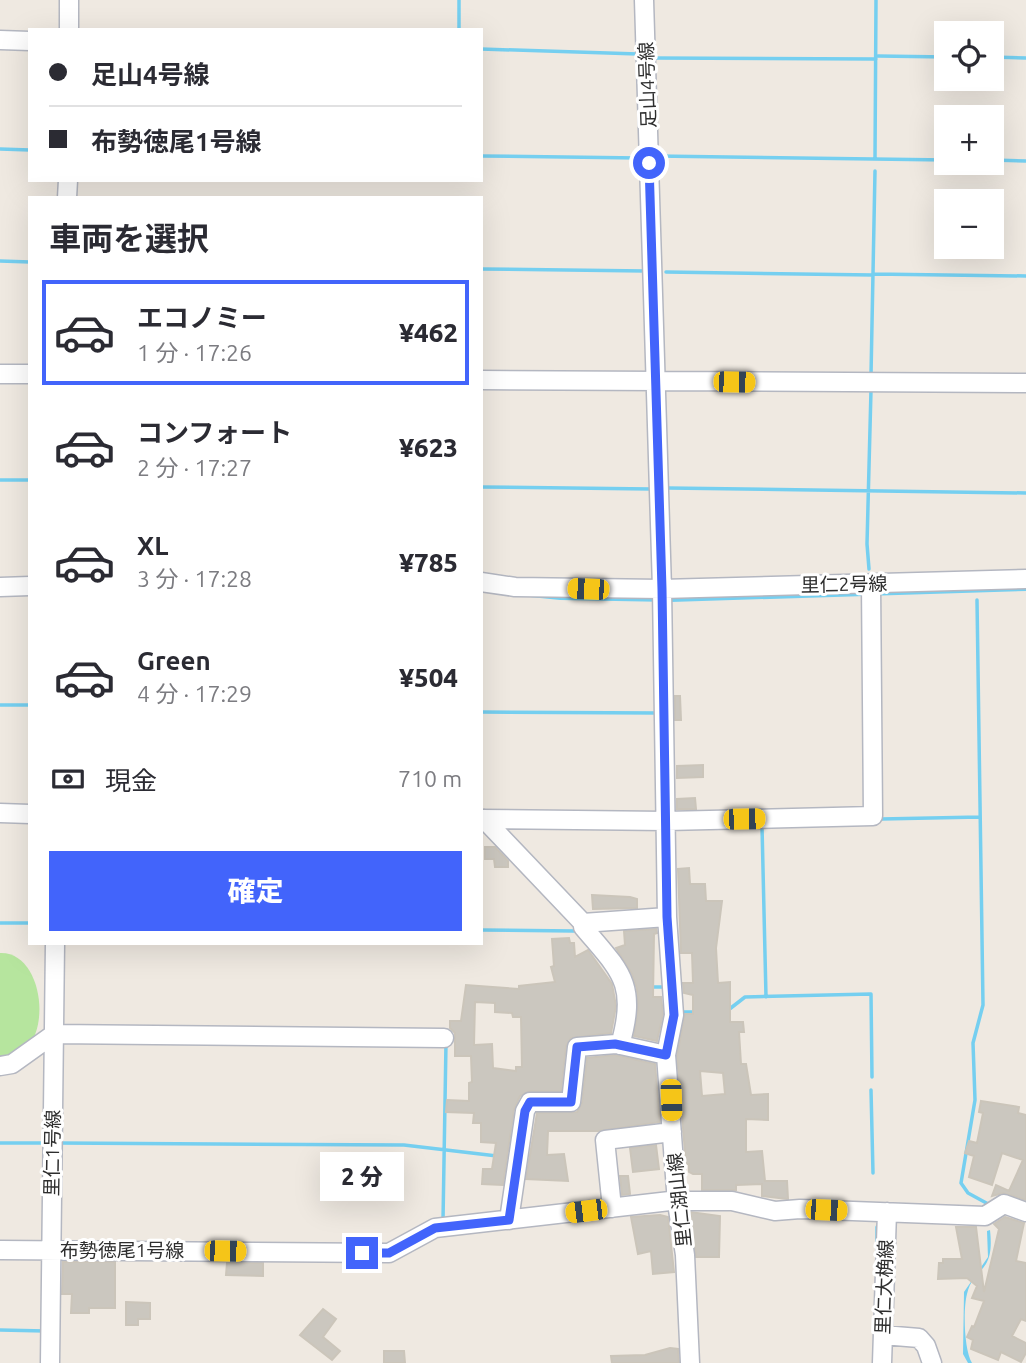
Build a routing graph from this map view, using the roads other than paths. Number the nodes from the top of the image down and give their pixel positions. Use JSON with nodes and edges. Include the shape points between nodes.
{"nodes":[{"id":1,"x":69,"y":0,"type":"edge"},
{"id":2,"x":644,"y":0,"type":"edge"},
{"id":3,"x":69,"y":28,"type":"edge"},
{"id":4,"x":0,"y":40,"type":"edge"},
{"id":5,"x":28,"y":41,"type":"edge"},
{"id":6,"x":0,"y":374,"type":"edge"},
{"id":7,"x":28,"y":374,"type":"edge"},
{"id":8,"x":483,"y":380,"type":"edge"},
{"id":9,"x":656,"y":381,"type":"junction"},
{"id":10,"x":1026,"y":383,"type":"edge"},
{"id":11,"x":1026,"y":579,"type":"edge"},
{"id":12,"x":483,"y":582,"type":"edge"},
{"id":13,"x":871,"y":583,"type":"junction"},
{"id":14,"x":28,"y":586,"type":"edge"},
{"id":15,"x":0,"y":587,"type":"edge"},
{"id":16,"x":662,"y":589,"type":"junction"},
{"id":17,"x":0,"y":813,"type":"edge"},
{"id":18,"x":28,"y":814,"type":"edge"},
{"id":19,"x":483,"y":819,"type":"edge"},
{"id":20,"x":666,"y":821,"type":"junction"},
{"id":21,"x":667,"y":917,"type":"junction"},
{"id":22,"x":583,"y":922,"type":"junction"},
{"id":23,"x":55,"y":945,"type":"edge"},
{"id":24,"x":54,"y":1034,"type":"junction"},
{"id":25,"x":444,"y":1038,"type":"dead end"},
{"id":26,"x":620,"y":1045,"type":"junction"},
{"id":27,"x":666,"y":1055,"type":"junction"},
{"id":28,"x":0,"y":1066,"type":"edge"},
{"id":29,"x":672,"y":1132,"type":"junction"},
{"id":30,"x":677,"y":1203,"type":"junction"},
{"id":31,"x":612,"y":1208,"type":"junction"},
{"id":32,"x":887,"y":1212,"type":"junction"},
{"id":33,"x":1026,"y":1212,"type":"edge"},
{"id":34,"x":509,"y":1220,"type":"junction"},
{"id":35,"x":0,"y":1250,"type":"edge"},
{"id":36,"x":51,"y":1250,"type":"junction"},
{"id":37,"x":883,"y":1335,"type":"junction"},
{"id":38,"x":50,"y":1363,"type":"edge"},
{"id":39,"x":690,"y":1363,"type":"edge"},
{"id":40,"x":882,"y":1363,"type":"edge"},
{"id":41,"x":932,"y":1363,"type":"edge"}],
"edges":[{"from":1,"to":3,"type":"street"},
{"from":2,"to":9,"type":"street","name":"足山4号線"},
{"from":4,"to":5,"type":"street"},
{"from":6,"to":7,"type":"street"},
{"from":8,"to":9,"type":"street"},
{"from":9,"to":10,"type":"street"},
{"from":9,"to":16,"type":"street","name":"足山4号線"},
{"from":11,"to":13,"type":"street","name":"里仁2号線"},
{"from":12,"to":16,"type":"street","via":[[515,587]]},
{"from":13,"to":16,"type":"street","name":"里仁2号線"},
{"from":13,"to":20,"type":"street","via":[[873,816]]},
{"from":14,"to":15,"type":"street"},
{"from":16,"to":20,"type":"street","name":"里仁湖山線"},
{"from":17,"to":18,"type":"street"},
{"from":19,"to":20,"type":"street"},
{"from":19,"to":22,"type":"street"},
{"from":20,"to":21,"type":"street","name":"里仁湖山線"},
{"from":21,"to":22,"type":"street"},
{"from":21,"to":27,"type":"street","name":"里仁湖山線","via":[[674,1015]]},
{"from":22,"to":26,"type":"street","via":[[626,985],[627,1012]]},
{"from":23,"to":24,"type":"street","name":"里仁1号線"},
{"from":24,"to":25,"type":"street"},
{"from":24,"to":28,"type":"street","via":[[12,1064]]},
{"from":24,"to":36,"type":"street","name":"里仁1号線"},
{"from":26,"to":27,"type":"street"},
{"from":26,"to":34,"type":"street","via":[[577,1047],[571,1102],[540,1101],[525,1111]]},
{"from":27,"to":29,"type":"street","name":"里仁湖山線"},
{"from":29,"to":30,"type":"street","name":"里仁湖山線"},
{"from":29,"to":31,"type":"street","via":[[606,1140]]},
{"from":30,"to":31,"type":"street","name":"布勢徳尾1号線"},
{"from":30,"to":32,"type":"street","name":"布勢徳尾1号線","via":[[732,1202],[775,1212]]},
{"from":30,"to":39,"type":"street","name":"里仁湖山線","via":[[685,1255]]},
{"from":31,"to":34,"type":"street","name":"布勢徳尾1号線"},
{"from":32,"to":33,"type":"street","name":"布勢徳尾1号線","via":[[985,1216],[1003,1204]]},
{"from":32,"to":37,"type":"street","name":"里仁大桷線"},
{"from":34,"to":36,"type":"street","name":"布勢徳尾1号線","via":[[435,1228],[389,1253]]},
{"from":35,"to":36,"type":"street","name":"布勢徳尾1号線"},
{"from":36,"to":38,"type":"street","name":"里仁1号線"},
{"from":37,"to":40,"type":"street","name":"里仁大桷線"},
{"from":37,"to":41,"type":"street","via":[[919,1338]]}]}
